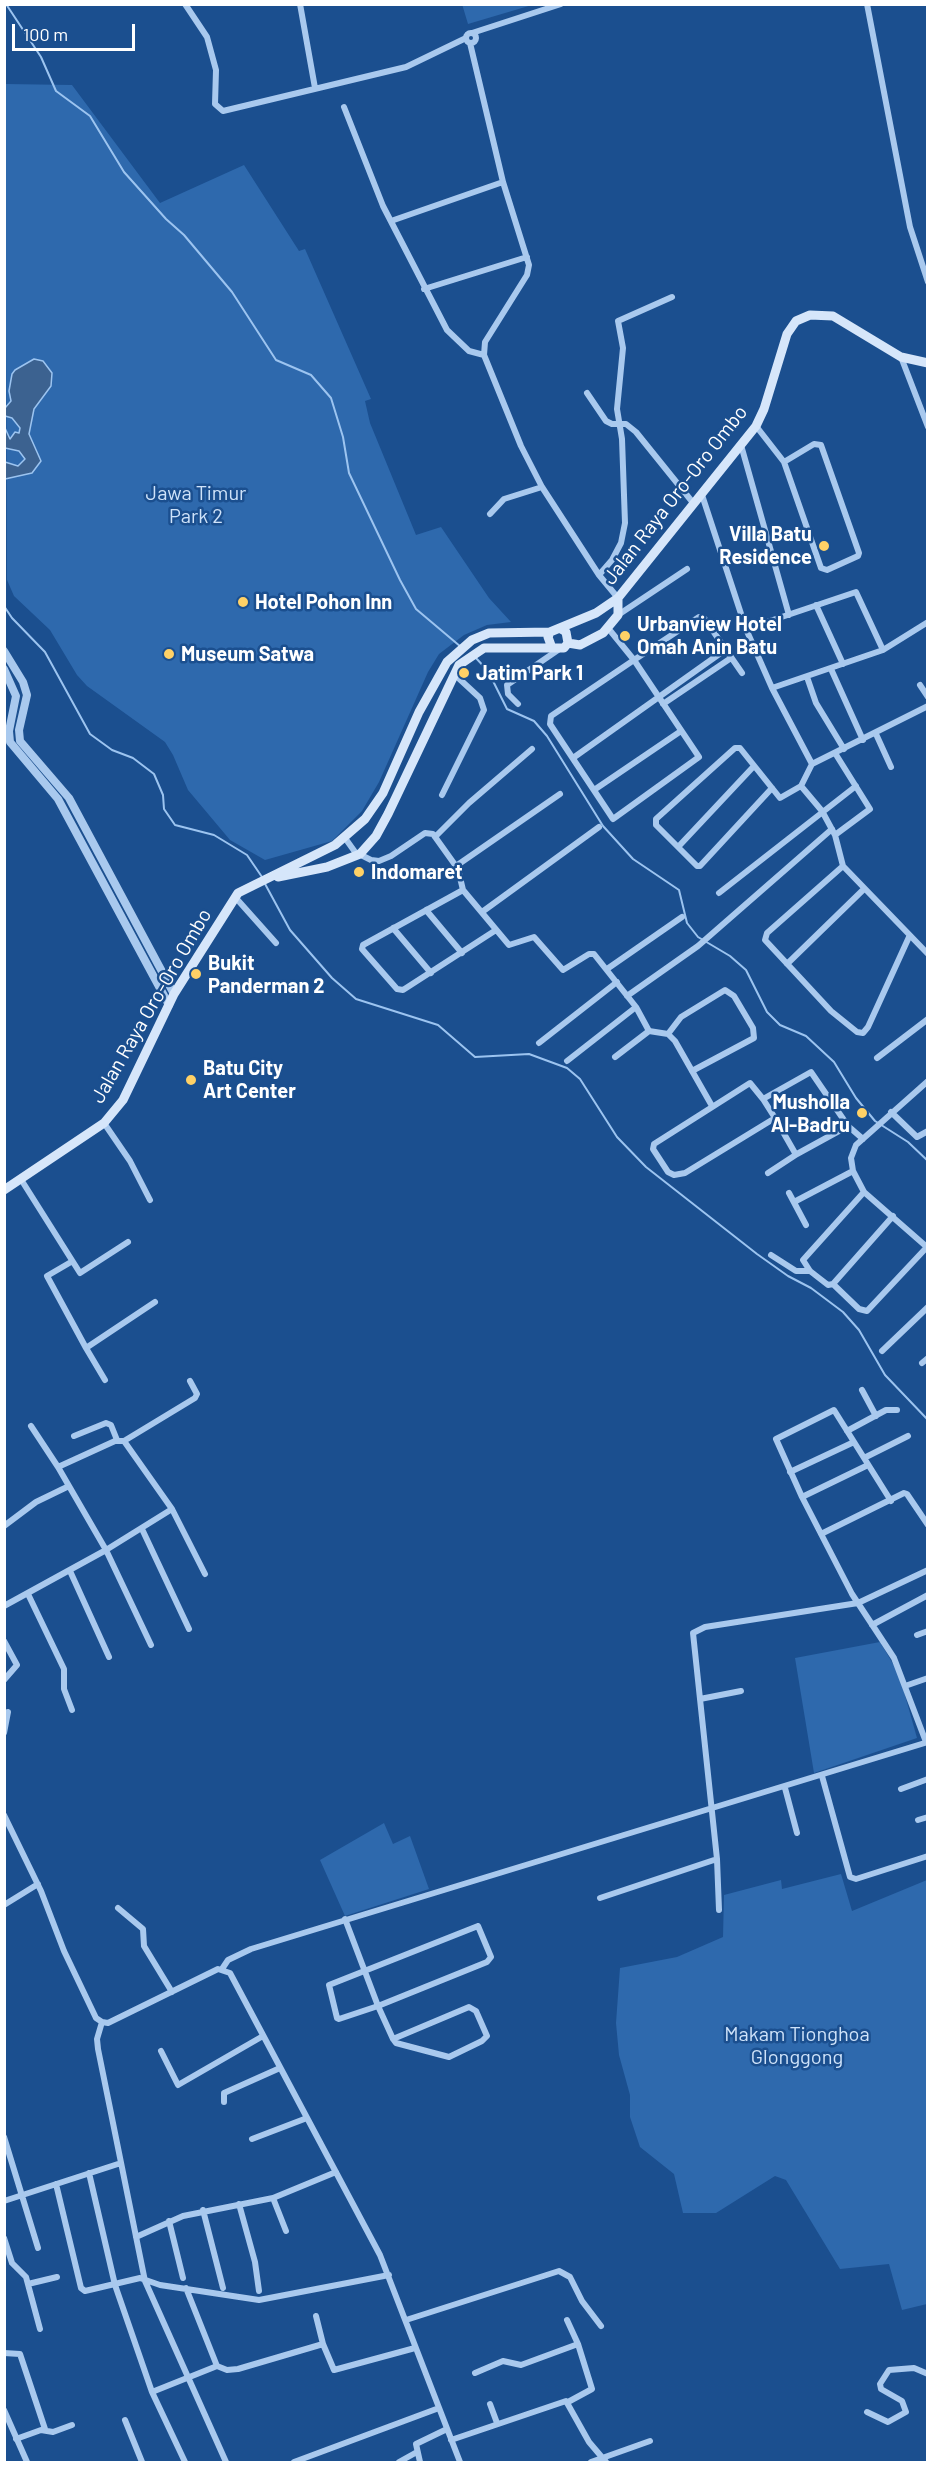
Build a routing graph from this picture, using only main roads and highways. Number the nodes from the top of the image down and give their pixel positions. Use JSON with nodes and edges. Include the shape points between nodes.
{"nodes":[{"id":1,"x":927,"y":363,"type":"edge"},
{"id":2,"x":618,"y":598,"type":"junction"},
{"id":3,"x":561,"y":629,"type":"junction"},
{"id":4,"x":550,"y":632,"type":"junction"},
{"id":5,"x":568,"y":643,"type":"junction"},
{"id":6,"x":555,"y":649,"type":"junction"},
{"id":7,"x":264,"y":880,"type":"junction"},
{"id":8,"x":4,"y":1190,"type":"edge"}],
"edges":[{"from":1,"to":2,"type":"main road","name":"Jalan Raya Oro-Oro Ombo","via":[[901,357],[833,316],[819,314],[791,326],[756,426]]},
{"from":2,"to":3,"type":"main road","name":"Jalan Raya Oro-Oro Ombo"},
{"from":2,"to":5,"type":"main road","via":[[618,615],[597,638],[580,645]]},
{"from":3,"to":4,"type":"main road"},
{"from":3,"to":5,"type":"main road","via":[[566,632]]},
{"from":4,"to":6,"type":"main road","via":[[548,637]]},
{"from":4,"to":7,"type":"main road","name":"Jalan Raya Oro-Oro Ombo","via":[[497,631],[472,640],[455,654],[419,712],[383,793],[365,819],[345,838]]},
{"from":5,"to":6,"type":"main road"},
{"from":6,"to":7,"type":"main road","name":"Jalan Raya Oro-Oro Ombo","via":[[476,651],[457,667],[388,814],[360,855],[327,867]]},
{"from":7,"to":8,"type":"main road","name":"Jalan Raya Oro-Oro Ombo","via":[[235,897],[174,994],[123,1100],[104,1123]]}]}
